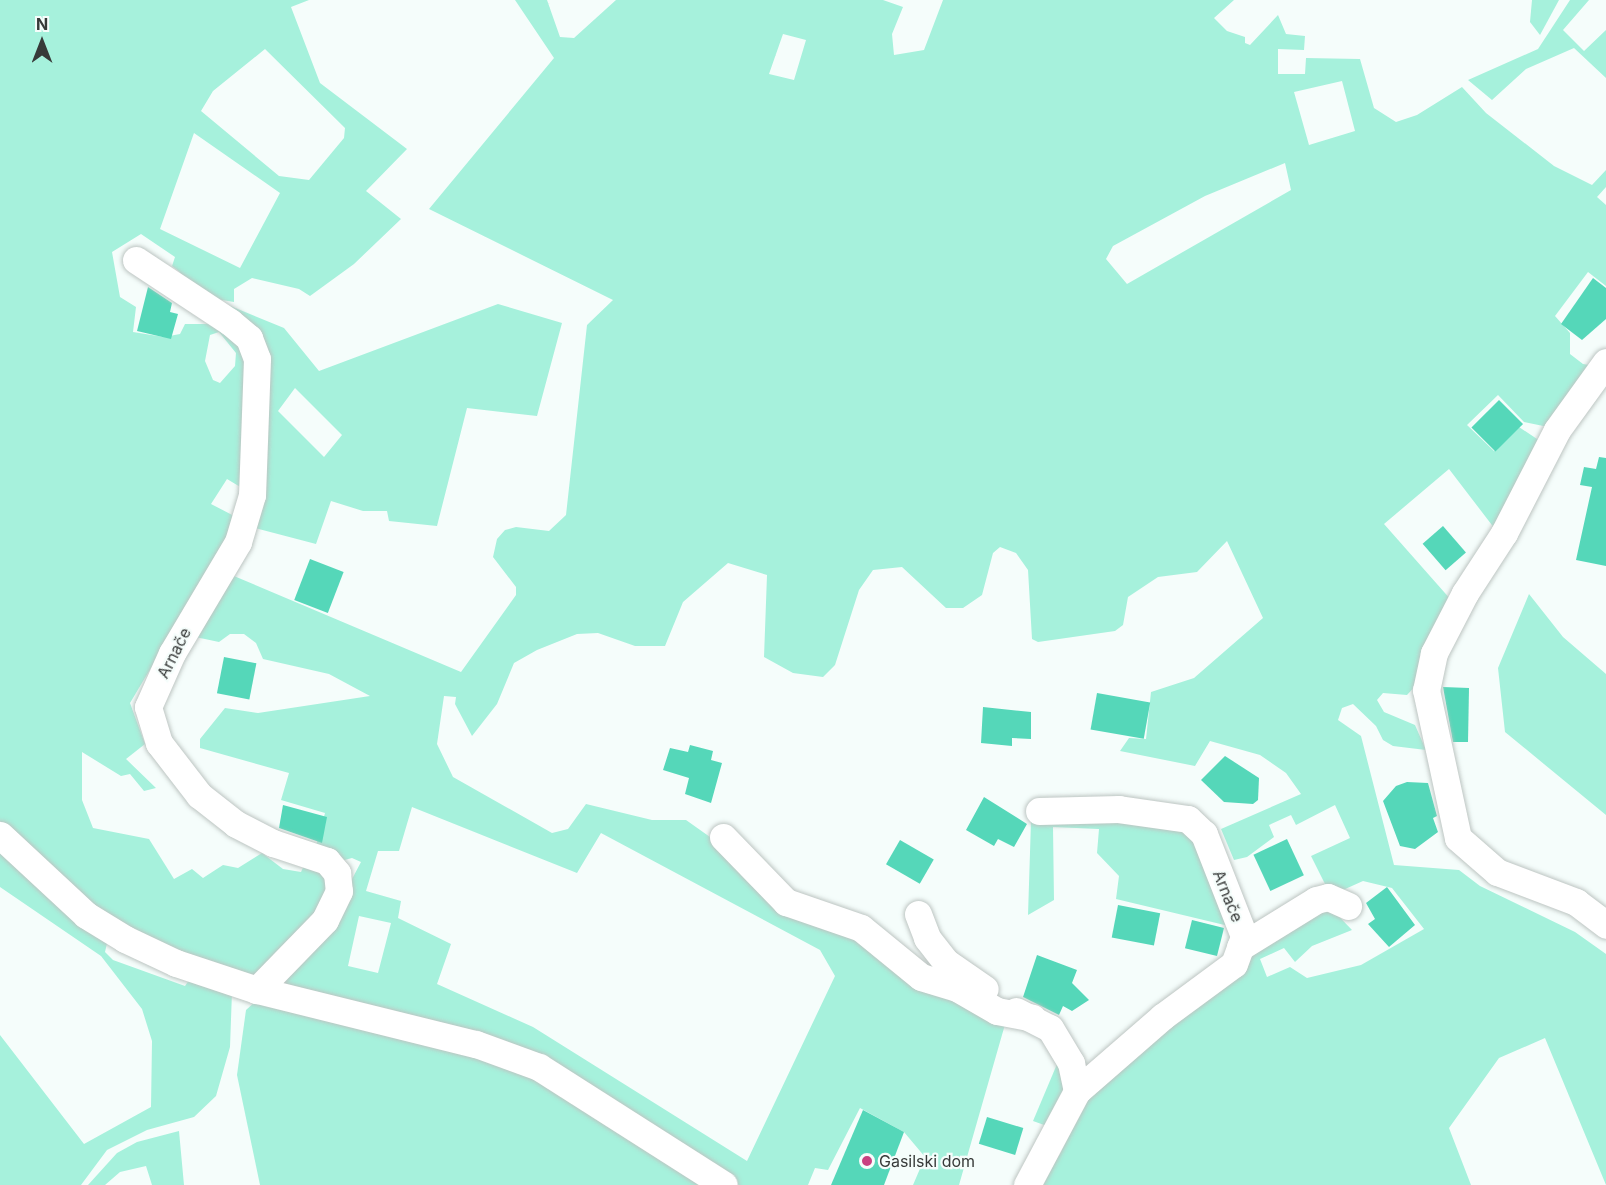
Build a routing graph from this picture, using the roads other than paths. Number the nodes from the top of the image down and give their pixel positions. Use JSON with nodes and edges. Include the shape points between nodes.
{"nodes":[{"id":1,"x":136,"y":260,"type":"dead end"},
{"id":2,"x":1606,"y":362,"type":"edge"},
{"id":3,"x":1039,"y":811,"type":"dead end"},
{"id":4,"x":0,"y":835,"type":"edge"},
{"id":5,"x":723,"y":837,"type":"dead end"},
{"id":6,"x":1348,"y":906,"type":"dead end"},
{"id":7,"x":918,"y":914,"type":"dead end"},
{"id":8,"x":1606,"y":925,"type":"edge"},
{"id":9,"x":1240,"y":947,"type":"junction"},
{"id":10,"x":257,"y":990,"type":"junction"},
{"id":11,"x":1032,"y":1018,"type":"junction"},
{"id":12,"x":1077,"y":1091,"type":"junction"},
{"id":13,"x":724,"y":1185,"type":"edge"},
{"id":14,"x":1027,"y":1185,"type":"edge"}],
"edges":[{"from":1,"to":10,"type":"street","name":"Arnače","via":[[230,322],[249,338],[257,359],[252,495],[238,542],[172,653],[148,707],[159,743],[199,795],[236,824],[273,843],[327,861],[337,873],[339,891],[325,920]]},
{"from":2,"to":8,"type":"street","via":[[1557,430],[1504,533],[1465,593],[1434,653],[1426,690],[1458,838],[1497,872],[1576,902]]},
{"from":3,"to":9,"type":"street","name":"Arnače","via":[[1119,809],[1188,819],[1204,834],[1244,936]]},
{"from":4,"to":10,"type":"street","via":[[86,915],[125,939]]},
{"from":5,"to":11,"type":"street","via":[[786,902],[861,928],[921,977],[957,988],[997,1011]]},
{"from":6,"to":9,"type":"street","via":[[1328,897],[1316,900]]},
{"from":7,"to":11,"type":"street","via":[[927,938],[946,962]]},
{"from":9,"to":12,"type":"street","name":"Arnače","via":[[1234,964],[1162,1017]]},
{"from":10,"to":13,"type":"street","via":[[476,1044],[539,1067]]},
{"from":11,"to":12,"type":"street","via":[[1050,1028],[1071,1063]]},
{"from":12,"to":14,"type":"street","name":"Arnače"}]}
